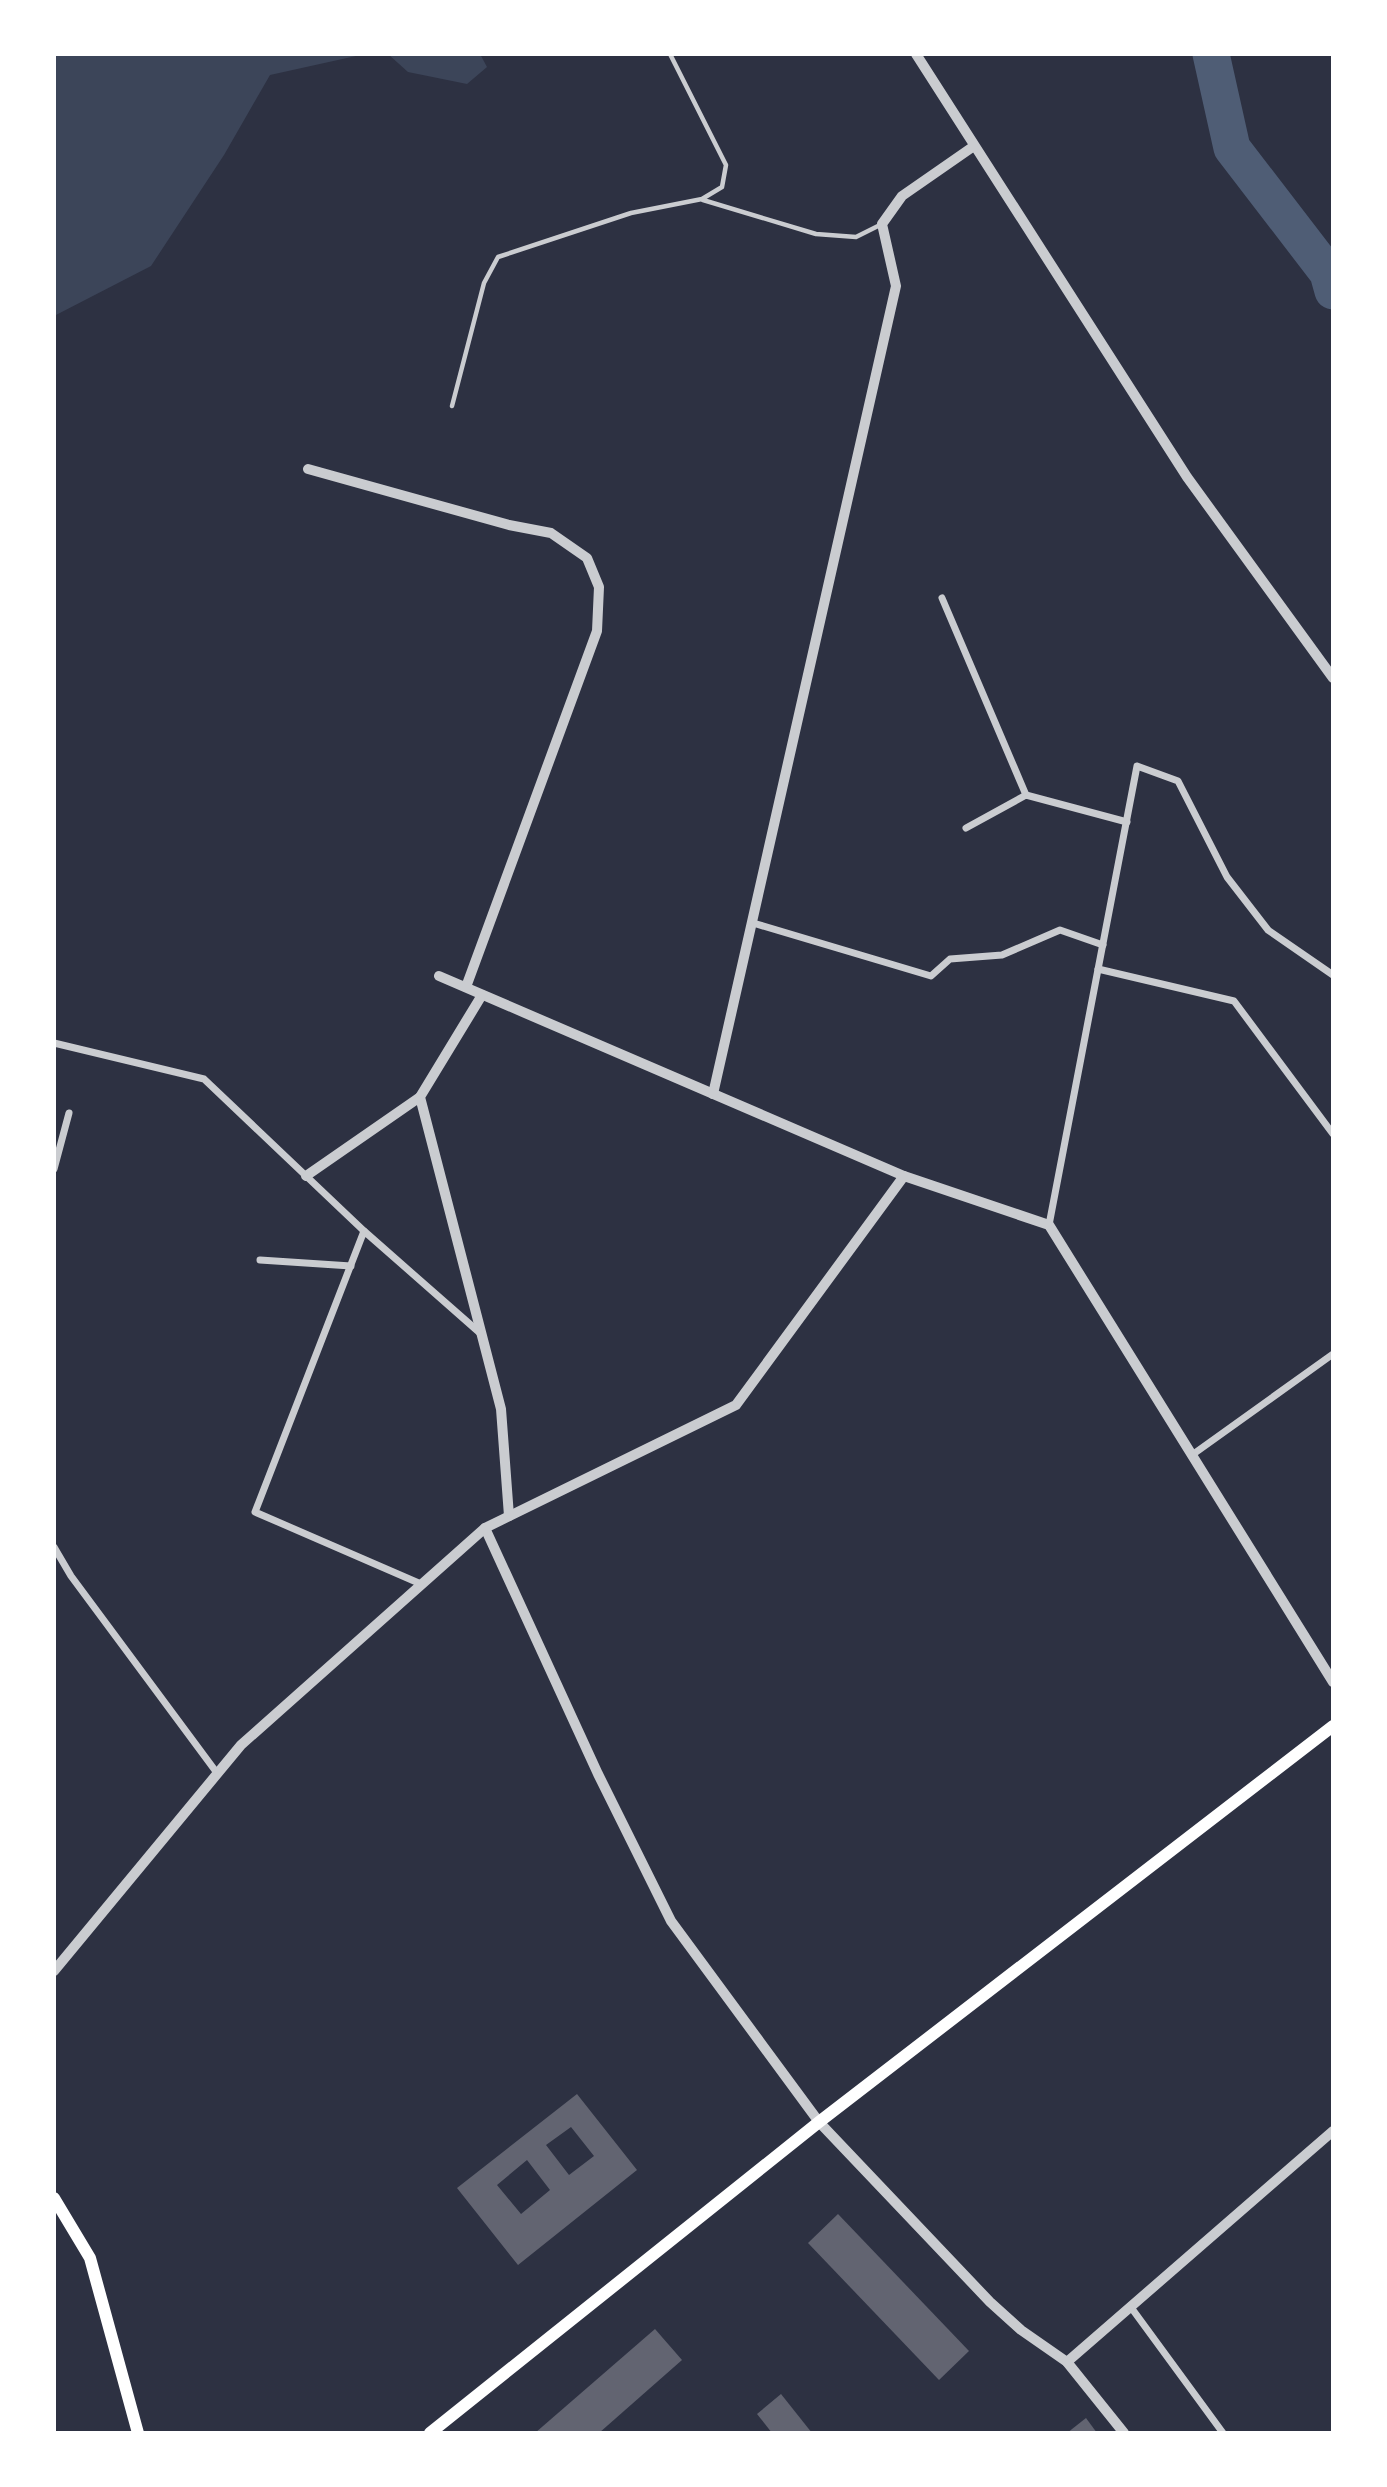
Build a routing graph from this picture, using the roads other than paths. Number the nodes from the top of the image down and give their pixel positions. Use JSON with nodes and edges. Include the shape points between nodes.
{"nodes":[{"id":1,"x":670,"y":54,"type":"edge"},
{"id":2,"x":916,"y":54,"type":"edge"},
{"id":3,"x":974,"y":146,"type":"junction"},
{"id":4,"x":702,"y":200,"type":"junction"},
{"id":5,"x":882,"y":224,"type":"junction"},
{"id":6,"x":452,"y":406,"type":"dead end"},
{"id":7,"x":308,"y":469,"type":"dead end"},
{"id":8,"x":942,"y":598,"type":"dead end"},
{"id":9,"x":1333,"y":678,"type":"edge"},
{"id":10,"x":1026,"y":794,"type":"junction"},
{"id":11,"x":1127,"y":822,"type":"junction"},
{"id":12,"x":966,"y":828,"type":"dead end"},
{"id":13,"x":753,"y":923,"type":"junction"},
{"id":14,"x":1103,"y":945,"type":"junction"},
{"id":15,"x":1098,"y":969,"type":"junction"},
{"id":16,"x":1333,"y":975,"type":"edge"},
{"id":17,"x":439,"y":976,"type":"dead end"},
{"id":18,"x":466,"y":988,"type":"junction"},
{"id":19,"x":482,"y":995,"type":"junction"},
{"id":20,"x":54,"y":1043,"type":"edge"},
{"id":21,"x":713,"y":1094,"type":"junction"},
{"id":22,"x":420,"y":1097,"type":"junction"},
{"id":23,"x":69,"y":1113,"type":"dead end"},
{"id":24,"x":1333,"y":1135,"type":"edge"},
{"id":25,"x":54,"y":1169,"type":"edge"},
{"id":26,"x":306,"y":1176,"type":"junction"},
{"id":27,"x":904,"y":1176,"type":"junction"},
{"id":28,"x":1049,"y":1225,"type":"junction"},
{"id":29,"x":364,"y":1231,"type":"junction"},
{"id":30,"x":260,"y":1259,"type":"dead end"},
{"id":31,"x":351,"y":1266,"type":"junction"},
{"id":32,"x":481,"y":1334,"type":"junction"},
{"id":33,"x":1333,"y":1354,"type":"edge"},
{"id":34,"x":1192,"y":1455,"type":"junction"},
{"id":35,"x":509,"y":1516,"type":"junction"},
{"id":36,"x":485,"y":1528,"type":"junction"},
{"id":37,"x":54,"y":1547,"type":"edge"},
{"id":38,"x":421,"y":1584,"type":"junction"},
{"id":39,"x":1333,"y":1682,"type":"edge"},
{"id":40,"x":1333,"y":1726,"type":"edge"},
{"id":41,"x":217,"y":1773,"type":"junction"},
{"id":42,"x":54,"y":1971,"type":"edge"},
{"id":43,"x":818,"y":2122,"type":"junction"},
{"id":44,"x":1333,"y":2131,"type":"edge"},
{"id":45,"x":54,"y":2197,"type":"edge"},
{"id":46,"x":1129,"y":2305,"type":"junction"},
{"id":47,"x":1067,"y":2362,"type":"junction"},
{"id":48,"x":138,"y":2433,"type":"edge"},
{"id":49,"x":430,"y":2433,"type":"edge"},
{"id":50,"x":1124,"y":2433,"type":"edge"},
{"id":51,"x":1223,"y":2433,"type":"edge"}],
"edges":[{"from":1,"to":4,"type":"lane","via":[[726,165],[722,187]]},
{"from":2,"to":3,"type":"street"},
{"from":3,"to":5,"type":"street","via":[[902,196]]},
{"from":3,"to":9,"type":"street","via":[[1187,477]]},
{"from":4,"to":5,"type":"lane","via":[[816,234],[856,237]]},
{"from":4,"to":6,"type":"lane","via":[[631,213],[498,257],[484,283]]},
{"from":5,"to":13,"type":"street","via":[[896,286]]},
{"from":7,"to":18,"type":"street","via":[[551,533],[586,558],[599,587],[597,631]]},
{"from":8,"to":10,"type":"street"},
{"from":10,"to":11,"type":"street"},
{"from":10,"to":12,"type":"street"},
{"from":11,"to":14,"type":"street"},
{"from":11,"to":16,"type":"street","via":[[1137,766],[1178,781],[1227,877],[1268,930]]},
{"from":13,"to":14,"type":"street","via":[[931,976],[950,959],[1002,955],[1060,930]]},
{"from":13,"to":21,"type":"street"},
{"from":14,"to":15,"type":"street"},
{"from":15,"to":24,"type":"street","via":[[1234,1000]]},
{"from":15,"to":28,"type":"street"},
{"from":17,"to":18,"type":"street"},
{"from":18,"to":19,"type":"street"},
{"from":19,"to":21,"type":"street"},
{"from":19,"to":22,"type":"street"},
{"from":20,"to":26,"type":"street","via":[[204,1079]]},
{"from":21,"to":27,"type":"street"},
{"from":22,"to":26,"type":"street"},
{"from":22,"to":32,"type":"street"},
{"from":23,"to":25,"type":"street"},
{"from":26,"to":29,"type":"street"},
{"from":27,"to":28,"type":"street"},
{"from":27,"to":35,"type":"street","via":[[736,1405]]},
{"from":28,"to":34,"type":"street"},
{"from":29,"to":31,"type":"street"},
{"from":29,"to":32,"type":"street"},
{"from":30,"to":31,"type":"street"},
{"from":31,"to":38,"type":"street","via":[[255,1512]]},
{"from":32,"to":35,"type":"street","via":[[501,1409]]},
{"from":33,"to":34,"type":"street"},
{"from":34,"to":39,"type":"street"},
{"from":35,"to":36,"type":"street"},
{"from":36,"to":38,"type":"street"},
{"from":36,"to":43,"type":"street","via":[[671,1921]]},
{"from":37,"to":41,"type":"street"},
{"from":38,"to":41,"type":"street","via":[[241,1745]]},
{"from":40,"to":43,"type":"main road"},
{"from":41,"to":42,"type":"street"},
{"from":43,"to":47,"type":"street","via":[[990,2302]]},
{"from":43,"to":49,"type":"main road"},
{"from":44,"to":46,"type":"street"},
{"from":45,"to":48,"type":"main road","via":[[90,2258]]},
{"from":46,"to":47,"type":"street"},
{"from":46,"to":51,"type":"street"},
{"from":47,"to":50,"type":"street"}]}
